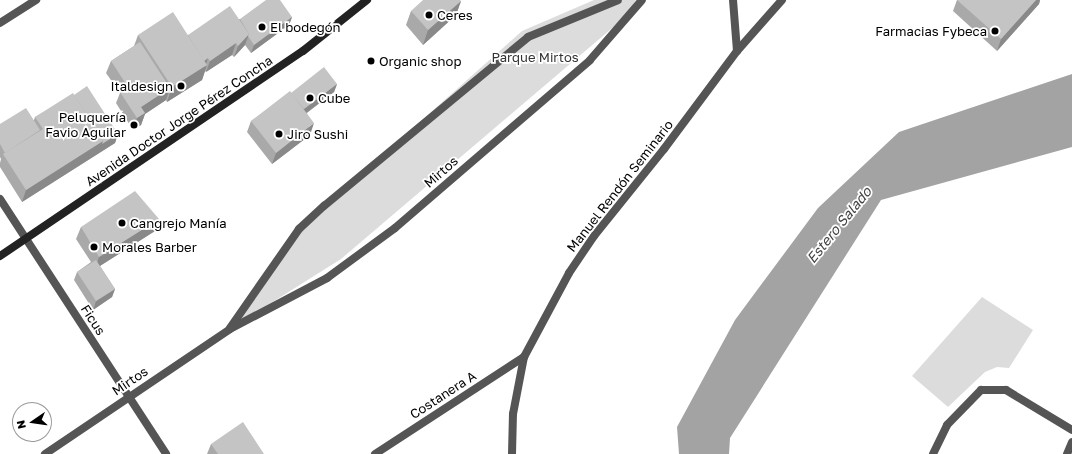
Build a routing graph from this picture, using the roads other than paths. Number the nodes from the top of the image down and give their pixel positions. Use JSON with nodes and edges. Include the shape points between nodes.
{"nodes":[{"id":1,"x":36,"y":0,"type":"edge"},
{"id":2,"x":367,"y":0,"type":"edge"},
{"id":3,"x":618,"y":0,"type":"edge"},
{"id":4,"x":642,"y":0,"type":"edge"},
{"id":5,"x":732,"y":0,"type":"edge"},
{"id":6,"x":782,"y":0,"type":"edge"},
{"id":7,"x":0,"y":23,"type":"edge"},
{"id":8,"x":737,"y":51,"type":"junction"},
{"id":9,"x":0,"y":199,"type":"edge"},
{"id":10,"x":26,"y":239,"type":"junction"},
{"id":11,"x":0,"y":256,"type":"edge"},
{"id":12,"x":230,"y":329,"type":"junction"},
{"id":13,"x":524,"y":357,"type":"junction"},
{"id":14,"x":129,"y":397,"type":"junction"},
{"id":15,"x":1072,"y":430,"type":"edge"},
{"id":16,"x":1072,"y":442,"type":"edge"},
{"id":17,"x":45,"y":454,"type":"edge"},
{"id":18,"x":166,"y":454,"type":"edge"},
{"id":19,"x":375,"y":454,"type":"edge"},
{"id":20,"x":512,"y":454,"type":"edge"},
{"id":21,"x":933,"y":454,"type":"edge"},
{"id":22,"x":1067,"y":454,"type":"edge"}],
"edges":[{"from":1,"to":7,"type":"street"},
{"from":2,"to":10,"type":"street","name":"Avenida Doctor Jorge Pérez Concha","via":[[304,51]]},
{"from":3,"to":12,"type":"street","name":"Mirtos","via":[[528,37],[324,206],[299,229]]},
{"from":4,"to":12,"type":"street","name":"Mirtos","via":[[594,56],[395,228],[328,278]]},
{"from":5,"to":8,"type":"street"},
{"from":6,"to":8,"type":"street","name":"Manuel Rendón Seminario"},
{"from":8,"to":13,"type":"street","name":"Manuel Rendón Seminario","via":[[664,149],[594,236],[569,273]]},
{"from":9,"to":10,"type":"street","name":"Ficus"},
{"from":10,"to":11,"type":"street","name":"Avenida Doctor Jorge Pérez Concha"},
{"from":10,"to":14,"type":"street","name":"Ficus"},
{"from":12,"to":14,"type":"street","name":"Mirtos"},
{"from":13,"to":19,"type":"street","name":"Costanera A"},
{"from":13,"to":20,"type":"street","name":"Manuel Rendón Seminario","via":[[514,403]]},
{"from":14,"to":17,"type":"street","name":"Mirtos"},
{"from":14,"to":18,"type":"street","name":"Ficus"},
{"from":15,"to":21,"type":"street","via":[[1006,390],[981,390],[947,425]]},
{"from":16,"to":22,"type":"street"}]}
